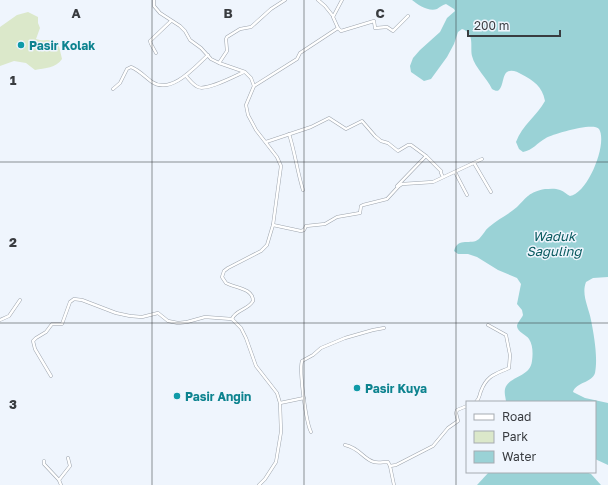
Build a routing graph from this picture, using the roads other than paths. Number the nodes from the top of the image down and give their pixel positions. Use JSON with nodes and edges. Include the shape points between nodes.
{"nodes":[{"id":1,"x":154,"y":0,"type":"edge"},
{"id":2,"x":285,"y":0,"type":"edge"},
{"id":3,"x":318,"y":0,"type":"edge"},
{"id":4,"x":342,"y":0,"type":"edge"},
{"id":5,"x":333,"y":16,"type":"junction"},
{"id":6,"x":408,"y":16,"type":"dead end"},
{"id":7,"x":171,"y":21,"type":"junction"},
{"id":8,"x":338,"y":28,"type":"junction"},
{"id":9,"x":156,"y":53,"type":"dead end"},
{"id":10,"x":208,"y":55,"type":"junction"},
{"id":11,"x":219,"y":63,"type":"junction"},
{"id":12,"x":244,"y":72,"type":"junction"},
{"id":13,"x":186,"y":76,"type":"junction"},
{"id":14,"x":254,"y":86,"type":"junction"},
{"id":15,"x":114,"y":89,"type":"dead end"},
{"id":16,"x":289,"y":134,"type":"junction"},
{"id":17,"x":266,"y":142,"type":"junction"},
{"id":18,"x":426,"y":156,"type":"junction"},
{"id":19,"x":482,"y":159,"type":"dead end"},
{"id":20,"x":474,"y":163,"type":"junction"},
{"id":21,"x":455,"y":172,"type":"junction"},
{"id":22,"x":443,"y":177,"type":"junction"},
{"id":23,"x":397,"y":187,"type":"junction"},
{"id":24,"x":303,"y":190,"type":"dead end"},
{"id":25,"x":491,"y":192,"type":"dead end"},
{"id":26,"x":467,"y":195,"type":"dead end"},
{"id":27,"x":274,"y":225,"type":"junction"},
{"id":28,"x":20,"y":300,"type":"dead end"},
{"id":29,"x":232,"y":319,"type":"junction"},
{"id":30,"x":0,"y":320,"type":"edge"},
{"id":31,"x":488,"y":325,"type":"dead end"},
{"id":32,"x":384,"y":328,"type":"dead end"},
{"id":33,"x":50,"y":376,"type":"dead end"},
{"id":34,"x":304,"y":398,"type":"junction"},
{"id":35,"x":477,"y":401,"type":"edge"},
{"id":36,"x":280,"y":402,"type":"junction"},
{"id":37,"x":466,"y":406,"type":"edge"},
{"id":38,"x":311,"y":432,"type":"dead end"},
{"id":39,"x":345,"y":445,"type":"dead end"},
{"id":40,"x":68,"y":458,"type":"dead end"},
{"id":41,"x":44,"y":461,"type":"dead end"},
{"id":42,"x":390,"y":466,"type":"junction"},
{"id":43,"x":59,"y":480,"type":"junction"},
{"id":44,"x":61,"y":485,"type":"edge"},
{"id":45,"x":259,"y":485,"type":"edge"},
{"id":46,"x":394,"y":485,"type":"edge"}],
"edges":[{"from":1,"to":7,"type":"street","via":[[157,10]]},
{"from":2,"to":11,"type":"street","via":[[251,27],[240,29],[226,38],[227,51]]},
{"from":3,"to":5,"type":"street"},
{"from":4,"to":5,"type":"street"},
{"from":5,"to":8,"type":"street"},
{"from":6,"to":8,"type":"street","via":[[393,31],[387,27],[375,28],[374,21],[341,31]]},
{"from":7,"to":9,"type":"street","via":[[150,41]]},
{"from":7,"to":10,"type":"street","via":[[182,28],[190,40]]},
{"from":8,"to":14,"type":"street","via":[[300,53],[297,59]]},
{"from":10,"to":11,"type":"street","via":[[214,62]]},
{"from":10,"to":13,"type":"street"},
{"from":11,"to":12,"type":"street"},
{"from":12,"to":13,"type":"street","via":[[201,88]]},
{"from":12,"to":14,"type":"street","via":[[251,78]]},
{"from":13,"to":15,"type":"street","via":[[161,85],[151,82],[131,67],[126,69],[122,80]]},
{"from":14,"to":17,"type":"street","via":[[247,101],[247,109],[256,130]]},
{"from":16,"to":17,"type":"street"},
{"from":16,"to":18,"type":"street","via":[[329,118],[346,129],[362,121],[381,141],[398,151],[410,144]]},
{"from":16,"to":24,"type":"street"},
{"from":17,"to":27,"type":"street","via":[[281,166]]},
{"from":18,"to":22,"type":"street","via":[[440,170]]},
{"from":18,"to":23,"type":"street"},
{"from":19,"to":20,"type":"street"},
{"from":20,"to":21,"type":"street"},
{"from":20,"to":25,"type":"street"},
{"from":21,"to":22,"type":"street"},
{"from":21,"to":26,"type":"street"},
{"from":22,"to":23,"type":"street","via":[[433,182],[402,184]]},
{"from":23,"to":27,"type":"street","via":[[387,199],[362,205],[359,214],[337,217],[325,224],[306,226],[301,231]]},
{"from":27,"to":29,"type":"street","via":[[267,245],[261,252],[233,264],[223,274],[226,283],[247,290],[253,298],[249,306],[235,314]]},
{"from":28,"to":30,"type":"street","via":[[9,316]]},
{"from":29,"to":33,"type":"street","via":[[205,317],[178,323],[168,321],[158,313],[142,317],[130,316],[74,299],[70,302],[62,324],[52,324],[33,341]]},
{"from":29,"to":36,"type":"street","via":[[241,328],[256,366],[277,393]]},
{"from":31,"to":35,"type":"street","via":[[506,335],[510,355],[509,368],[489,378]]},
{"from":32,"to":34,"type":"street","via":[[345,338],[321,348],[302,361]]},
{"from":34,"to":36,"type":"street"},
{"from":34,"to":38,"type":"street"},
{"from":36,"to":45,"type":"street","via":[[281,432],[276,462]]},
{"from":37,"to":42,"type":"street","via":[[457,410],[458,420],[434,445]]},
{"from":39,"to":42,"type":"street","via":[[356,449],[372,461],[388,462]]},
{"from":40,"to":43,"type":"street","via":[[69,468]]},
{"from":41,"to":43,"type":"street"},
{"from":42,"to":46,"type":"street"},
{"from":43,"to":44,"type":"street"}]}
